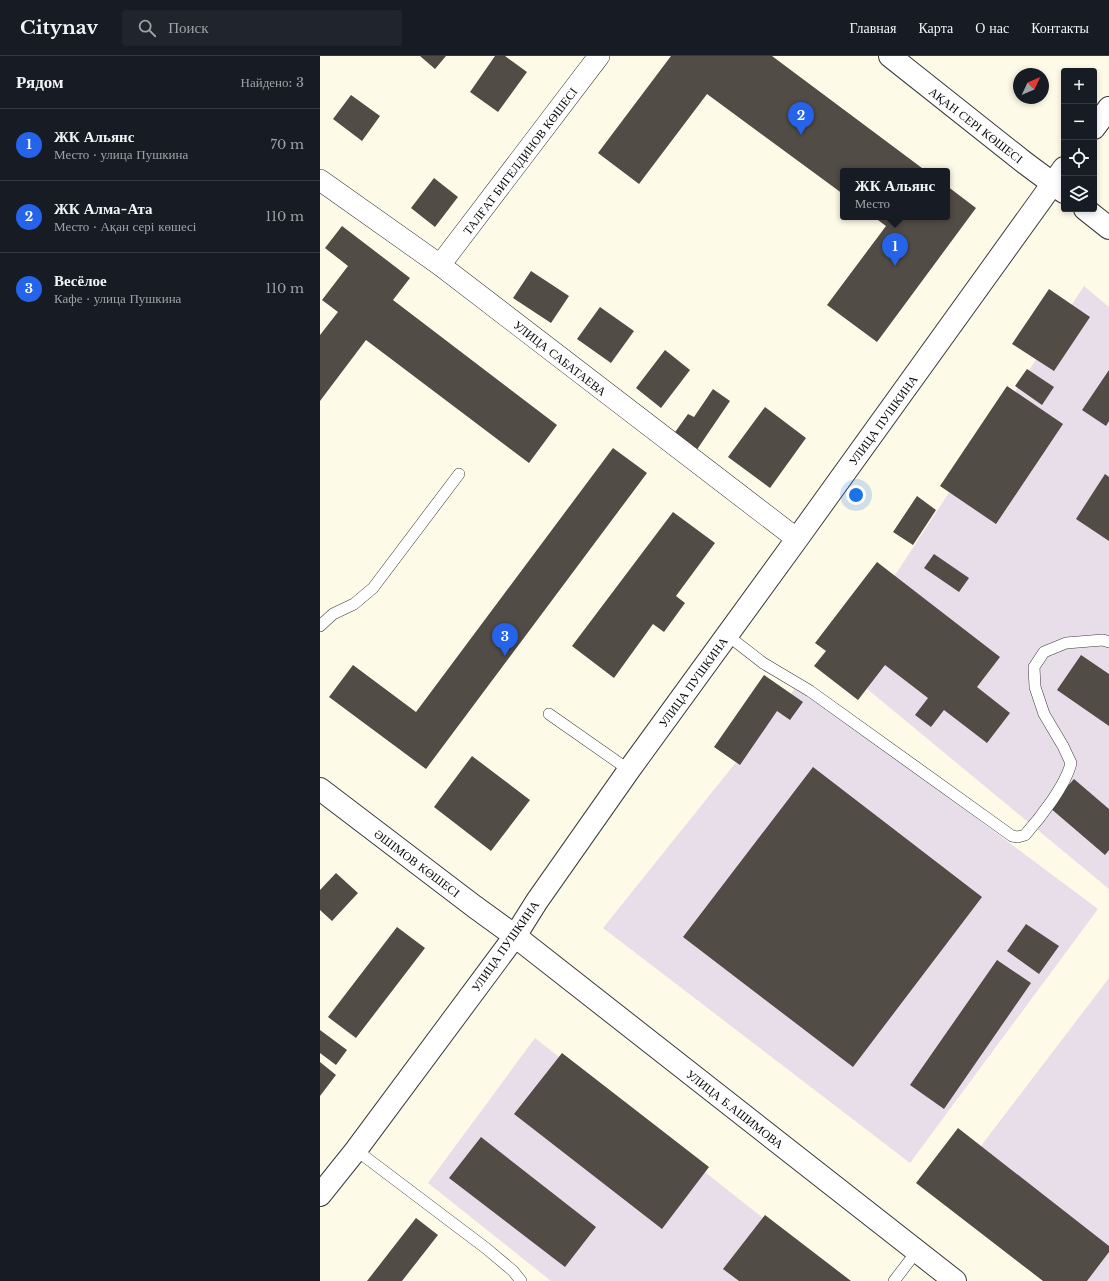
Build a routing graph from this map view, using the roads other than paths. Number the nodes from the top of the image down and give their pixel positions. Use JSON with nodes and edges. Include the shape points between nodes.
{"nodes":[{"id":1,"x":599,"y":56,"type":"edge"},
{"id":2,"x":890,"y":56,"type":"edge"},
{"id":3,"x":1109,"y":108,"type":"edge"},
{"id":4,"x":1097,"y":124,"type":"edge"},
{"id":5,"x":320,"y":180,"type":"edge"},
{"id":6,"x":1060,"y":181,"type":"edge"},
{"id":7,"x":1089,"y":212,"type":"edge"},
{"id":8,"x":1109,"y":228,"type":"edge"},
{"id":9,"x":440,"y":266,"type":"junction"},
{"id":10,"x":459,"y":474,"type":"dead end"},
{"id":11,"x":797,"y":539,"type":"junction"},
{"id":12,"x":320,"y":626,"type":"edge"},
{"id":13,"x":727,"y":635,"type":"junction"},
{"id":14,"x":1109,"y":642,"type":"edge"},
{"id":15,"x":549,"y":714,"type":"dead end"},
{"id":16,"x":629,"y":770,"type":"junction"},
{"id":17,"x":320,"y":788,"type":"edge"},
{"id":18,"x":516,"y":936,"type":"junction"},
{"id":19,"x":356,"y":1150,"type":"junction"},
{"id":20,"x":320,"y":1195,"type":"edge"},
{"id":21,"x":917,"y":1251,"type":"junction"},
{"id":22,"x":521,"y":1281,"type":"edge"},
{"id":23,"x":894,"y":1281,"type":"edge"},
{"id":24,"x":955,"y":1281,"type":"edge"}],
"edges":[{"from":1,"to":9,"type":"street","name":"ТАЛҒАТ БИГЕЛДИНОВ КӨШЕСІ"},
{"from":2,"to":6,"type":"street","name":"АҚАН СЕРІ КӨШЕСІ","via":[[1024,163]]},
{"from":3,"to":4,"type":"street"},
{"from":5,"to":9,"type":"street","name":"УЛИЦА САБАТАЕВА"},
{"from":6,"to":11,"type":"street","name":"УЛИЦА ПУШКИНА"},
{"from":7,"to":8,"type":"street"},
{"from":9,"to":11,"type":"street","name":"УЛИЦА САБАТАЕВА"},
{"from":10,"to":12,"type":"lane","via":[[373,588],[354,604],[333,614]]},
{"from":11,"to":13,"type":"street","name":"УЛИЦА ПУШКИНА"},
{"from":13,"to":14,"type":"lane","via":[[763,663],[810,691],[1012,836],[1018,837],[1025,835],[1039,820],[1067,776],[1071,763],[1044,714],[1035,687],[1034,666],[1044,652],[1066,643],[1103,640]]},
{"from":13,"to":16,"type":"street","name":"УЛИЦА ПУШКИНА"},
{"from":15,"to":16,"type":"lane"},
{"from":16,"to":18,"type":"street","name":"УЛИЦА ПУШКИНА","via":[[537,901]]},
{"from":17,"to":18,"type":"street","name":"ӘШІМОВ КӨШЕСІ"},
{"from":18,"to":19,"type":"street","name":"УЛИЦА ПУШКИНА"},
{"from":18,"to":21,"type":"street","name":"УЛИЦА Б.АШИМОВА"},
{"from":19,"to":20,"type":"street","name":"УЛИЦА ПУШКИНА"},
{"from":19,"to":22,"type":"lane","via":[[487,1249]]},
{"from":21,"to":23,"type":"lane"},
{"from":21,"to":24,"type":"street","name":"УЛИЦА Б.АШИМОВА"}]}
